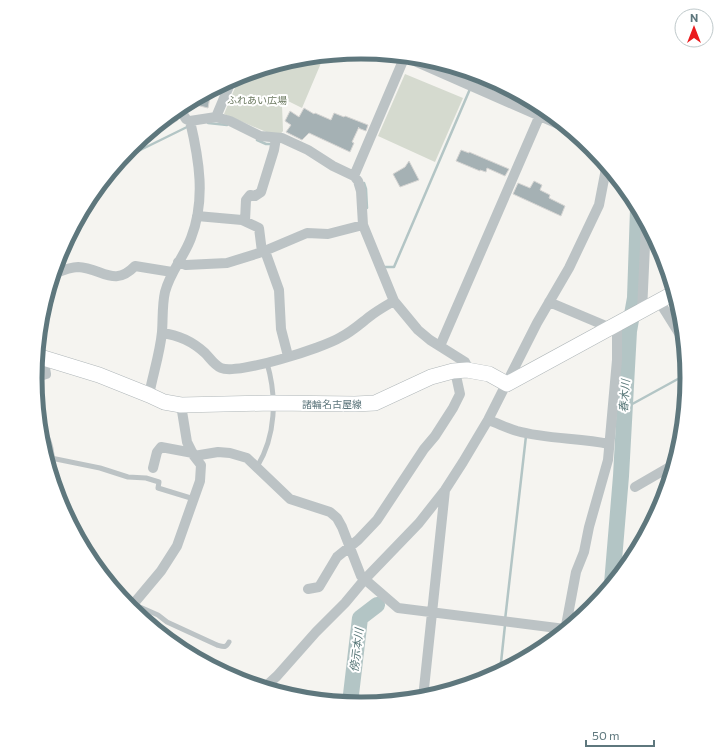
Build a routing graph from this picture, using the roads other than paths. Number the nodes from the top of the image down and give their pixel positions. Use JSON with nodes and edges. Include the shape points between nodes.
{"nodes":[{"id":1,"x":402,"y":62,"type":"edge"},
{"id":2,"x":427,"y":66,"type":"edge"},
{"id":3,"x":228,"y":88,"type":"edge"},
{"id":4,"x":183,"y":114,"type":"edge"},
{"id":5,"x":540,"y":115,"type":"joint"},
{"id":6,"x":216,"y":117,"type":"junction"},
{"id":7,"x":190,"y":121,"type":"junction"},
{"id":8,"x":276,"y":138,"type":"junction"},
{"id":9,"x":606,"y":174,"type":"edge"},
{"id":10,"x":354,"y":176,"type":"junction"},
{"id":11,"x":198,"y":216,"type":"junction"},
{"id":12,"x":245,"y":221,"type":"junction"},
{"id":13,"x":363,"y":224,"type":"junction"},
{"id":14,"x":645,"y":234,"type":"edge"},
{"id":15,"x":264,"y":252,"type":"junction"},
{"id":16,"x":178,"y":262,"type":"junction"},
{"id":17,"x":60,"y":272,"type":"edge"},
{"id":18,"x":172,"y":272,"type":"junction"},
{"id":19,"x":669,"y":296,"type":"edge"},
{"id":20,"x":394,"y":301,"type":"junction"},
{"id":21,"x":659,"y":301,"type":"junction"},
{"id":22,"x":549,"y":302,"type":"junction"},
{"id":23,"x":640,"y":312,"type":"junction"},
{"id":24,"x":616,"y":325,"type":"junction"},
{"id":25,"x":676,"y":328,"type":"edge"},
{"id":26,"x":162,"y":333,"type":"junction"},
{"id":27,"x":440,"y":346,"type":"junction"},
{"id":28,"x":288,"y":356,"type":"junction"},
{"id":29,"x":43,"y":358,"type":"edge"},
{"id":30,"x":267,"y":363,"type":"junction"},
{"id":31,"x":43,"y":364,"type":"edge"},
{"id":32,"x":461,"y":370,"type":"junction"},
{"id":33,"x":42,"y":375,"type":"edge"},
{"id":34,"x":507,"y":384,"type":"junction"},
{"id":35,"x":149,"y":395,"type":"junction"},
{"id":36,"x":274,"y":403,"type":"junction"},
{"id":37,"x":181,"y":405,"type":"junction"},
{"id":38,"x":488,"y":420,"type":"junction"},
{"id":39,"x":609,"y":444,"type":"junction"},
{"id":40,"x":193,"y":454,"type":"junction"},
{"id":41,"x":52,"y":458,"type":"edge"},
{"id":42,"x":257,"y":467,"type":"junction"},
{"id":43,"x":153,"y":468,"type":"dead end"},
{"id":44,"x":666,"y":470,"type":"edge"},
{"id":45,"x":635,"y":487,"type":"dead end"},
{"id":46,"x":444,"y":490,"type":"junction"},
{"id":47,"x":194,"y":499,"type":"junction"},
{"id":48,"x":349,"y":547,"type":"junction"},
{"id":49,"x":365,"y":579,"type":"junction"},
{"id":50,"x":308,"y":589,"type":"dead end"},
{"id":51,"x":134,"y":603,"type":"edge"},
{"id":52,"x":141,"y":609,"type":"edge"},
{"id":53,"x":432,"y":613,"type":"junction"},
{"id":54,"x":567,"y":622,"type":"edge"},
{"id":55,"x":557,"y":629,"type":"edge"},
{"id":56,"x":229,"y":642,"type":"dead end"},
{"id":57,"x":269,"y":683,"type":"edge"},
{"id":58,"x":424,"y":691,"type":"edge"}],
"edges":[{"from":1,"to":10,"type":"street"},
{"from":2,"to":5,"type":"street"},
{"from":3,"to":6,"type":"street"},
{"from":4,"to":7,"type":"street"},
{"from":5,"to":27,"type":"street"},
{"from":6,"to":7,"type":"street"},
{"from":6,"to":8,"type":"street","via":[[260,136]]},
{"from":7,"to":11,"type":"street","via":[[200,165]]},
{"from":8,"to":10,"type":"street","via":[[282,138],[308,150]]},
{"from":8,"to":12,"type":"street","via":[[261,192],[255,196],[250,195],[246,200]]},
{"from":9,"to":22,"type":"street","via":[[599,204],[569,268]]},
{"from":10,"to":13,"type":"street","via":[[361,191]]},
{"from":11,"to":12,"type":"street"},
{"from":11,"to":16,"type":"street","via":[[191,238]]},
{"from":12,"to":15,"type":"street","via":[[259,228]]},
{"from":13,"to":15,"type":"street","via":[[328,234],[307,233]]},
{"from":13,"to":20,"type":"street"},
{"from":14,"to":23,"type":"street"},
{"from":15,"to":16,"type":"street","via":[[226,263],[186,265]]},
{"from":15,"to":28,"type":"street","via":[[279,290],[281,329]]},
{"from":16,"to":18,"type":"street"},
{"from":17,"to":18,"type":"street","via":[[76,267],[119,277],[128,274],[135,266]]},
{"from":18,"to":26,"type":"street","via":[[165,292]]},
{"from":19,"to":21,"type":"main road"},
{"from":20,"to":27,"type":"street","via":[[418,330]]},
{"from":20,"to":28,"type":"street","via":[[340,338]]},
{"from":21,"to":23,"type":"main road"},
{"from":21,"to":25,"type":"street"},
{"from":22,"to":24,"type":"street","via":[[606,326]]},
{"from":22,"to":34,"type":"street"},
{"from":23,"to":24,"type":"main road"},
{"from":24,"to":34,"type":"main road"},
{"from":24,"to":39,"type":"street","via":[[616,366]]},
{"from":26,"to":30,"type":"street","via":[[186,339],[216,365],[225,369]]},
{"from":26,"to":35,"type":"street"},
{"from":27,"to":32,"type":"street","via":[[465,362],[467,366]]},
{"from":28,"to":30,"type":"street"},
{"from":29,"to":35,"type":"main road","name":"諸輪名古屋線","via":[[99,375]]},
{"from":30,"to":36,"type":"lane"},
{"from":31,"to":33,"type":"street","via":[[46,374]]},
{"from":32,"to":34,"type":"main road","name":"諸輪名古屋線","via":[[489,374]]},
{"from":32,"to":36,"type":"main road","name":"諸輪名古屋線","via":[[431,377],[374,403]]},
{"from":32,"to":48,"type":"street","via":[[460,394],[453,408],[377,520]]},
{"from":34,"to":38,"type":"street"},
{"from":35,"to":37,"type":"main road","name":"諸輪名古屋線","via":[[164,402]]},
{"from":36,"to":37,"type":"main road","name":"諸輪名古屋線"},
{"from":36,"to":42,"type":"lane","via":[[270,437]]},
{"from":37,"to":40,"type":"street","via":[[188,442]]},
{"from":38,"to":39,"type":"street","via":[[518,431]]},
{"from":38,"to":46,"type":"street"},
{"from":39,"to":54,"type":"street","via":[[608,460],[590,521],[584,552],[576,572]]},
{"from":40,"to":42,"type":"street","via":[[230,453],[246,458]]},
{"from":40,"to":43,"type":"street","via":[[161,447]]},
{"from":40,"to":47,"type":"street","via":[[201,465],[200,481]]},
{"from":41,"to":47,"type":"lane","via":[[100,468],[128,477],[160,482],[158,488]]},
{"from":42,"to":48,"type":"street","via":[[290,499],[330,512],[338,518]]},
{"from":44,"to":45,"type":"street"},
{"from":46,"to":49,"type":"street","via":[[419,523]]},
{"from":46,"to":53,"type":"street"},
{"from":47,"to":51,"type":"street","via":[[177,546],[161,571]]},
{"from":48,"to":49,"type":"street","via":[[361,576]]},
{"from":48,"to":50,"type":"street","via":[[338,557],[319,587]]},
{"from":49,"to":53,"type":"street","via":[[398,608]]},
{"from":49,"to":57,"type":"street"},
{"from":52,"to":56,"type":"lane","via":[[158,615],[167,622],[217,646],[225,647]]},
{"from":53,"to":55,"type":"street"},
{"from":53,"to":58,"type":"street"}]}
